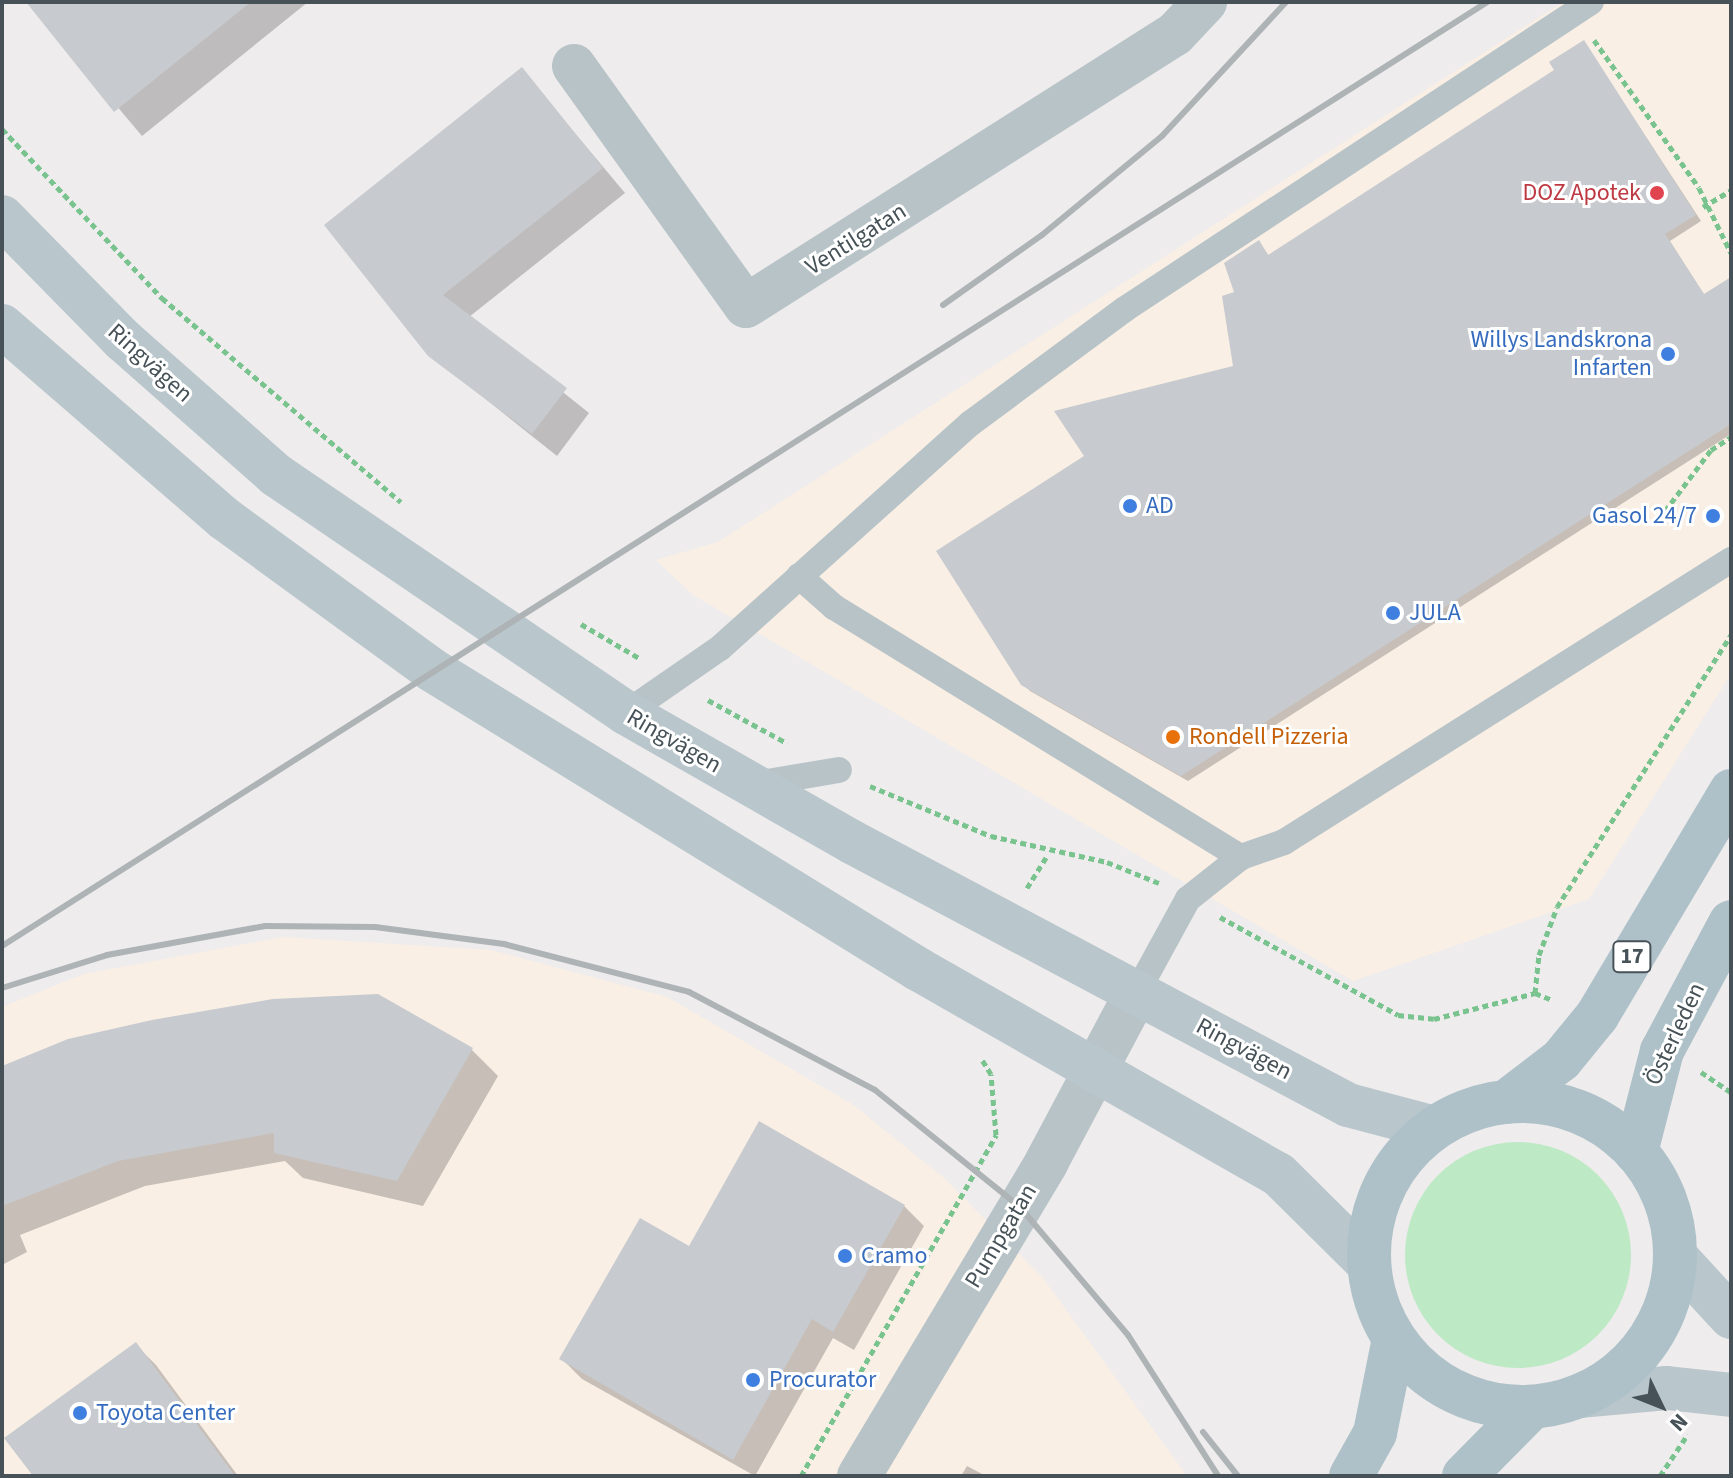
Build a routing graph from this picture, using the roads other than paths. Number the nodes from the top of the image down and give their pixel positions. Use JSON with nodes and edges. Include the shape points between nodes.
{"nodes":[{"id":1,"x":1205,"y":2,"type":"edge"},
{"id":2,"x":1583,"y":8,"type":"edge"},
{"id":3,"x":574,"y":66,"type":"dead end"},
{"id":4,"x":2,"y":217,"type":"edge"},
{"id":5,"x":2,"y":326,"type":"edge"},
{"id":6,"x":1731,"y":560,"type":"edge"},
{"id":7,"x":799,"y":576,"type":"junction"},
{"id":8,"x":626,"y":713,"type":"junction"},
{"id":9,"x":839,"y":770,"type":"dead end"},
{"id":10,"x":751,"y":785,"type":"junction"},
{"id":11,"x":1731,"y":791,"type":"edge"},
{"id":12,"x":1241,"y":857,"type":"junction"},
{"id":13,"x":1731,"y":922,"type":"edge"},
{"id":14,"x":1137,"y":992,"type":"junction"},
{"id":15,"x":1095,"y":1070,"type":"junction"},
{"id":16,"x":1506,"y":1102,"type":"junction"},
{"id":17,"x":1435,"y":1128,"type":"junction"},
{"id":18,"x":1636,"y":1152,"type":"junction"},
{"id":19,"x":1675,"y":1256,"type":"junction"},
{"id":20,"x":1369,"y":1264,"type":"junction"},
{"id":21,"x":1731,"y":1317,"type":"edge"},
{"id":22,"x":1394,"y":1339,"type":"junction"},
{"id":23,"x":1731,"y":1395,"type":"edge"},
{"id":24,"x":1579,"y":1396,"type":"junction"},
{"id":25,"x":1532,"y":1407,"type":"junction"},
{"id":26,"x":859,"y":1476,"type":"edge"},
{"id":27,"x":1351,"y":1476,"type":"edge"},
{"id":28,"x":1464,"y":1476,"type":"edge"}],
"edges":[{"from":1,"to":3,"type":"street","name":"Ventilgatan","via":[[1175,34],[746,306]]},
{"from":2,"to":7,"type":"lane","via":[[1125,309],[971,423]]},
{"from":4,"to":8,"type":"main road","name":"Ringvägen","via":[[123,340],[276,475]]},
{"from":5,"to":15,"type":"main road","via":[[225,519],[432,670],[628,795]]},
{"from":6,"to":12,"type":"lane","via":[[1284,842]]},
{"from":7,"to":8,"type":"lane","via":[[720,648]]},
{"from":7,"to":12,"type":"lane","via":[[834,607]]},
{"from":8,"to":10,"type":"main road","name":"Ringvägen"},
{"from":9,"to":10,"type":"lane"},
{"from":10,"to":14,"type":"main road","name":"Ringvägen"},
{"from":11,"to":16,"type":"main road","number":"17","via":[[1597,1016],[1561,1060]]},
{"from":12,"to":14,"type":"lane","via":[[1188,899]]},
{"from":13,"to":18,"type":"main road","name":"Österleden","via":[[1662,1051]]},
{"from":14,"to":15,"type":"street","name":"Pumpgatan"},
{"from":14,"to":17,"type":"main road","name":"Ringvägen","via":[[1348,1105]]},
{"from":15,"to":20,"type":"main road","via":[[1278,1174]]},
{"from":15,"to":26,"type":"street","name":"Pumpgatan"},
{"from":16,"to":17,"type":"main road","number":"17"},
{"from":16,"to":18,"type":"main road","number":"17","via":[[1577,1111]]},
{"from":17,"to":20,"type":"main road","number":"17","via":[[1384,1187]]},
{"from":18,"to":19,"type":"main road","number":"17","via":[[1665,1200]]},
{"from":19,"to":21,"type":"main road"},
{"from":19,"to":24,"type":"main road","number":"17","via":[[1668,1299],[1649,1338],[1620,1371]]},
{"from":20,"to":22,"type":"main road","number":"17"},
{"from":22,"to":25,"type":"main road","number":"17","via":[[1440,1384],[1489,1403]]},
{"from":22,"to":27,"type":"main road","number":"17","via":[[1375,1433]]},
{"from":23,"to":24,"type":"main road","via":[[1667,1388]]},
{"from":24,"to":25,"type":"main road","number":"17"},
{"from":25,"to":28,"type":"main road"}]}
